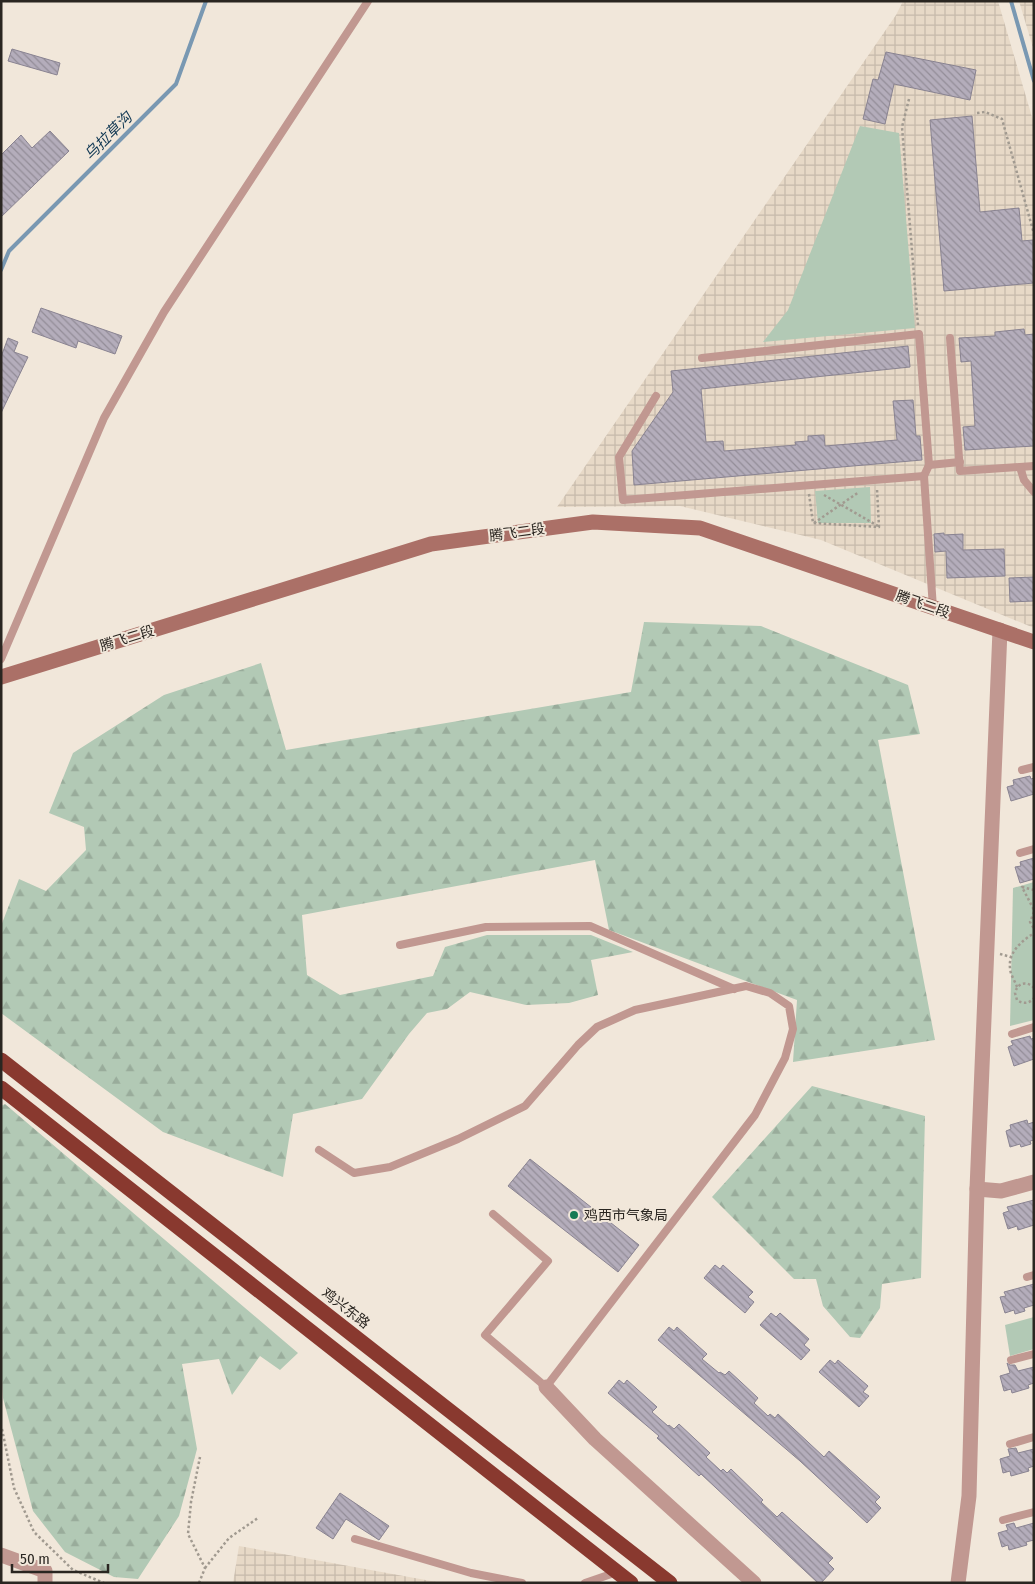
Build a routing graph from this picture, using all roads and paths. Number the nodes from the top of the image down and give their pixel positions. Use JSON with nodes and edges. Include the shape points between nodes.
{"nodes":[{"id":1,"x":368,"y":1,"type":"edge"},
{"id":2,"x":908,"y":99,"type":"dead end"},
{"id":3,"x":977,"y":113,"type":"dead end"},
{"id":4,"x":1034,"y":234,"type":"edge"},
{"id":5,"x":919,"y":334,"type":"junction"},
{"id":6,"x":950,"y":338,"type":"dead end"},
{"id":7,"x":702,"y":358,"type":"dead end"},
{"id":8,"x":656,"y":396,"type":"dead end"},
{"id":9,"x":960,"y":462,"type":"junction"},
{"id":10,"x":929,"y":465,"type":"junction"},
{"id":11,"x":1034,"y":466,"type":"edge"},
{"id":12,"x":1020,"y":467,"type":"junction"},
{"id":13,"x":924,"y":476,"type":"junction"},
{"id":14,"x":877,"y":480,"type":"junction"},
{"id":15,"x":808,"y":485,"type":"junction"},
{"id":16,"x":1034,"y":492,"type":"edge"},
{"id":17,"x":840,"y":504,"type":"junction"},
{"id":18,"x":813,"y":523,"type":"junction"},
{"id":19,"x":879,"y":527,"type":"junction"},
{"id":20,"x":933,"y":608,"type":"junction"},
{"id":21,"x":1000,"y":630,"type":"junction"},
{"id":22,"x":1034,"y":642,"type":"edge"},
{"id":23,"x":1,"y":659,"type":"edge"},
{"id":24,"x":1,"y":678,"type":"edge"},
{"id":25,"x":1034,"y":767,"type":"edge"},
{"id":26,"x":1022,"y":770,"type":"dead end"},
{"id":27,"x":1034,"y":849,"type":"edge"},
{"id":28,"x":1020,"y":853,"type":"dead end"},
{"id":29,"x":1034,"y":890,"type":"edge"},
{"id":30,"x":1034,"y":911,"type":"edge"},
{"id":31,"x":1034,"y":929,"type":"edge"},
{"id":32,"x":1034,"y":933,"type":"edge"},
{"id":33,"x":400,"y":946,"type":"dead end"},
{"id":34,"x":1017,"y":987,"type":"junction"},
{"id":35,"x":1034,"y":988,"type":"edge"},
{"id":36,"x":734,"y":989,"type":"junction"},
{"id":37,"x":1034,"y":998,"type":"edge"},
{"id":38,"x":1034,"y":1027,"type":"edge"},
{"id":39,"x":1012,"y":1034,"type":"dead end"},
{"id":40,"x":1,"y":1060,"type":"edge"},
{"id":41,"x":1,"y":1088,"type":"edge"},
{"id":42,"x":319,"y":1150,"type":"dead end"},
{"id":43,"x":1034,"y":1182,"type":"edge"},
{"id":44,"x":977,"y":1189,"type":"junction"},
{"id":45,"x":493,"y":1214,"type":"dead end"},
{"id":46,"x":1034,"y":1354,"type":"edge"},
{"id":47,"x":1011,"y":1360,"type":"dead end"},
{"id":48,"x":546,"y":1387,"type":"junction"},
{"id":49,"x":2,"y":1429,"type":"edge"},
{"id":50,"x":1034,"y":1437,"type":"edge"},
{"id":51,"x":1010,"y":1444,"type":"dead end"},
{"id":52,"x":200,"y":1457,"type":"dead end"},
{"id":53,"x":1034,"y":1512,"type":"edge"},
{"id":54,"x":258,"y":1518,"type":"dead end"},
{"id":55,"x":1003,"y":1520,"type":"dead end"},
{"id":56,"x":355,"y":1539,"type":"dead end"},
{"id":57,"x":1,"y":1555,"type":"edge"},
{"id":58,"x":205,"y":1568,"type":"junction"},
{"id":59,"x":617,"y":1572,"type":"junction"},
{"id":60,"x":45,"y":1583,"type":"edge"},
{"id":61,"x":104,"y":1583,"type":"edge"},
{"id":62,"x":200,"y":1583,"type":"edge"},
{"id":63,"x":522,"y":1583,"type":"edge"},
{"id":64,"x":585,"y":1583,"type":"edge"},
{"id":65,"x":631,"y":1583,"type":"edge"},
{"id":66,"x":670,"y":1583,"type":"edge"},
{"id":67,"x":754,"y":1583,"type":"edge"},
{"id":68,"x":958,"y":1583,"type":"edge"}],
"edges":[{"from":1,"to":23,"type":"lane","via":[[164,312],[104,418]]},
{"from":2,"to":5,"type":"path","via":[[902,127]]},
{"from":3,"to":4,"type":"path","via":[[985,112],[1002,119]]},
{"from":5,"to":7,"type":"lane"},
{"from":5,"to":10,"type":"lane"},
{"from":6,"to":9,"type":"lane"},
{"from":8,"to":15,"type":"lane","via":[[620,457],[623,500]]},
{"from":9,"to":10,"type":"lane"},
{"from":9,"to":12,"type":"lane","via":[[960,471]]},
{"from":10,"to":13,"type":"lane"},
{"from":11,"to":12,"type":"lane"},
{"from":12,"to":16,"type":"lane","via":[[1024,480]]},
{"from":13,"to":14,"type":"lane"},
{"from":13,"to":20,"type":"lane"},
{"from":14,"to":15,"type":"lane"},
{"from":14,"to":17,"type":"path"},
{"from":14,"to":19,"type":"path"},
{"from":15,"to":17,"type":"path"},
{"from":15,"to":18,"type":"path"},
{"from":17,"to":18,"type":"path"},
{"from":17,"to":19,"type":"path"},
{"from":18,"to":19,"type":"path"},
{"from":20,"to":21,"type":"street","name":"腾飞二段"},
{"from":20,"to":24,"type":"street","name":"腾飞二段","via":[[700,528],[593,522],[431,544]]},
{"from":21,"to":22,"type":"street","name":"腾飞二段"},
{"from":21,"to":44,"type":"street"},
{"from":25,"to":26,"type":"lane"},
{"from":27,"to":28,"type":"lane"},
{"from":29,"to":30,"type":"path","via":[[1022,887]]},
{"from":30,"to":31,"type":"path","via":[[1030,922]]},
{"from":32,"to":34,"type":"path","via":[[1015,949],[1011,957],[1010,969]]},
{"from":33,"to":36,"type":"lane","via":[[486,927],[590,926]]},
{"from":34,"to":35,"type":"path","via":[[1026,983]]},
{"from":34,"to":37,"type":"path","via":[[1015,997],[1020,1002],[1026,1003]]},
{"from":36,"to":42,"type":"lane","via":[[635,1010],[598,1027],[525,1106],[390,1167],[354,1173]]},
{"from":36,"to":48,"type":"lane","via":[[746,986],[770,993],[789,1006],[793,1029],[785,1058],[755,1115]]},
{"from":38,"to":39,"type":"lane"},
{"from":40,"to":66,"type":"highway","name":"鸡兴东路"},
{"from":41,"to":59,"type":"highway"},
{"from":43,"to":44,"type":"street","via":[[1001,1191]]},
{"from":44,"to":68,"type":"street","via":[[969,1496]]},
{"from":45,"to":48,"type":"lane","via":[[548,1261],[486,1335]]},
{"from":46,"to":47,"type":"lane"},
{"from":48,"to":67,"type":"street","via":[[595,1439]]},
{"from":49,"to":61,"type":"path","via":[[14,1488],[34,1532],[72,1570]]},
{"from":50,"to":51,"type":"lane"},
{"from":52,"to":58,"type":"path","via":[[188,1534]]},
{"from":53,"to":55,"type":"lane"},
{"from":54,"to":58,"type":"path","via":[[229,1538]]},
{"from":56,"to":63,"type":"lane","via":[[471,1573]]},
{"from":57,"to":60,"type":"street","via":[[45,1571]]},
{"from":58,"to":62,"type":"path"},
{"from":59,"to":64,"type":"lane"},
{"from":59,"to":65,"type":"highway"}]}
